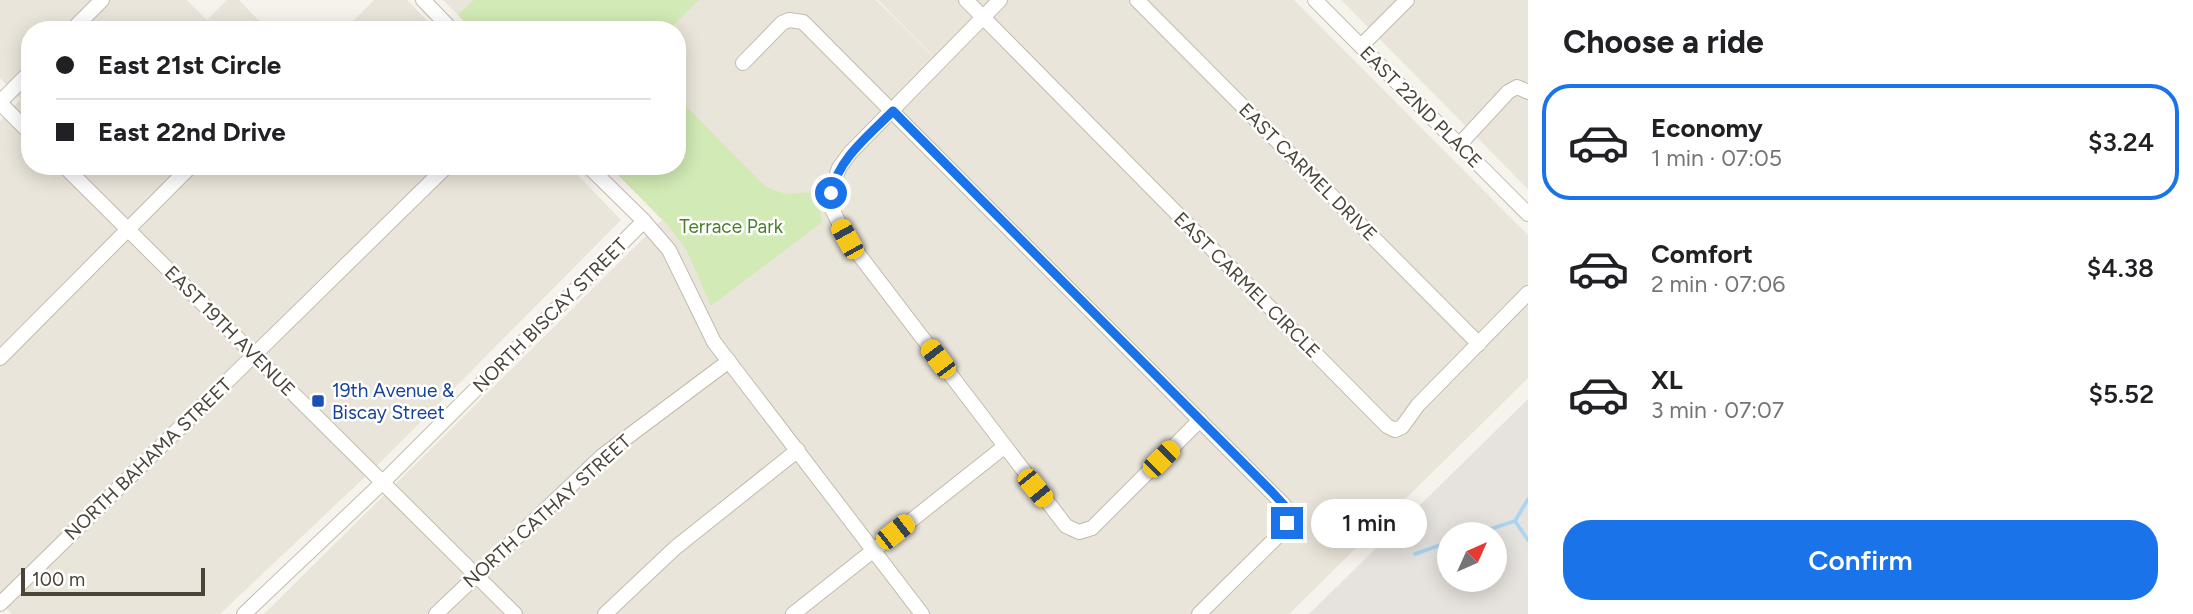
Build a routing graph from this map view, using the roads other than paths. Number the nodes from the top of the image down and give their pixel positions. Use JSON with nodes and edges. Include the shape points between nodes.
{"nodes":[{"id":1,"x":102,"y":0,"type":"edge"},
{"id":2,"x":423,"y":0,"type":"edge"},
{"id":3,"x":966,"y":0,"type":"edge"},
{"id":4,"x":1000,"y":0,"type":"edge"},
{"id":5,"x":1137,"y":0,"type":"edge"},
{"id":6,"x":1315,"y":0,"type":"edge"},
{"id":7,"x":1408,"y":0,"type":"edge"},
{"id":8,"x":983,"y":18,"type":"junction"},
{"id":9,"x":81,"y":21,"type":"edge"},
{"id":10,"x":443,"y":21,"type":"edge"},
{"id":11,"x":1361,"y":46,"type":"junction"},
{"id":12,"x":743,"y":63,"type":"dead end"},
{"id":13,"x":21,"y":81,"type":"edge"},
{"id":14,"x":1528,"y":92,"type":"edge"},
{"id":15,"x":0,"y":103,"type":"edge"},
{"id":16,"x":893,"y":111,"type":"junction"},
{"id":17,"x":21,"y":124,"type":"edge"},
{"id":18,"x":1459,"y":145,"type":"junction"},
{"id":19,"x":73,"y":175,"type":"edge"},
{"id":20,"x":182,"y":175,"type":"edge"},
{"id":21,"x":438,"y":175,"type":"edge"},
{"id":22,"x":597,"y":175,"type":"edge"},
{"id":23,"x":1528,"y":214,"type":"edge"},
{"id":24,"x":644,"y":221,"type":"junction"},
{"id":25,"x":127,"y":229,"type":"junction"},
{"id":26,"x":1528,"y":293,"type":"edge"},
{"id":27,"x":1479,"y":344,"type":"junction"},
{"id":28,"x":255,"y":354,"type":"junction"},
{"id":29,"x":0,"y":358,"type":"edge"},
{"id":30,"x":729,"y":361,"type":"junction"},
{"id":31,"x":1200,"y":420,"type":"junction"},
{"id":32,"x":1004,"y":447,"type":"junction"},
{"id":33,"x":798,"y":450,"type":"junction"},
{"id":34,"x":382,"y":483,"type":"junction"},
{"id":35,"x":873,"y":549,"type":"junction"},
{"id":36,"x":476,"y":575,"type":"junction"},
{"id":37,"x":0,"y":604,"type":"edge"},
{"id":38,"x":244,"y":614,"type":"edge"},
{"id":39,"x":436,"y":614,"type":"edge"},
{"id":40,"x":515,"y":614,"type":"edge"},
{"id":41,"x":605,"y":614,"type":"edge"},
{"id":42,"x":793,"y":614,"type":"edge"},
{"id":43,"x":922,"y":614,"type":"edge"},
{"id":44,"x":1199,"y":614,"type":"edge"}],
"edges":[{"from":1,"to":9,"type":"street"},
{"from":2,"to":10,"type":"street"},
{"from":3,"to":8,"type":"street","name":"EAST CARMEL CIRCLE"},
{"from":4,"to":8,"type":"street"},
{"from":5,"to":27,"type":"street","name":"EAST CARMEL DRIVE"},
{"from":6,"to":11,"type":"street","name":"EAST 22ND PLACE"},
{"from":7,"to":11,"type":"street"},
{"from":8,"to":16,"type":"street"},
{"from":8,"to":27,"type":"street","name":"EAST CARMEL CIRCLE","via":[[1387,426],[1402,427]]},
{"from":11,"to":18,"type":"street","name":"EAST 22ND PLACE"},
{"from":12,"to":16,"type":"street","via":[[782,23],[797,20]]},
{"from":13,"to":15,"type":"street"},
{"from":14,"to":18,"type":"street","via":[[1517,87],[1508,92]]},
{"from":15,"to":17,"type":"street"},
{"from":16,"to":31,"type":"street"},
{"from":16,"to":32,"type":"street","via":[[839,168],[831,193],[832,209],[847,239]]},
{"from":18,"to":23,"type":"street","name":"EAST 22ND PLACE"},
{"from":19,"to":25,"type":"street","name":"EAST 19TH AVENUE"},
{"from":20,"to":25,"type":"street"},
{"from":21,"to":28,"type":"street","name":"NORTH BAHAMA STREET"},
{"from":22,"to":24,"type":"street"},
{"from":24,"to":30,"type":"street","via":[[675,260],[707,331]]},
{"from":24,"to":34,"type":"street","name":"NORTH BISCAY STREET"},
{"from":25,"to":28,"type":"street","name":"EAST 19TH AVENUE"},
{"from":25,"to":29,"type":"street"},
{"from":26,"to":27,"type":"street","name":"EAST CARMEL CIRCLE"},
{"from":28,"to":34,"type":"street","name":"EAST 19TH AVENUE"},
{"from":28,"to":37,"type":"street","name":"NORTH BAHAMA STREET"},
{"from":30,"to":33,"type":"street"},
{"from":30,"to":36,"type":"street","name":"NORTH CATHAY STREET","via":[[602,456]]},
{"from":31,"to":32,"type":"street","via":[[1092,528],[1079,531],[1066,526]]},
{"from":31,"to":44,"type":"street","via":[[1284,505],[1287,523]]},
{"from":32,"to":35,"type":"street"},
{"from":33,"to":35,"type":"street"},
{"from":33,"to":41,"type":"street","via":[[674,548]]},
{"from":34,"to":36,"type":"street","name":"EAST 19TH AVENUE"},
{"from":34,"to":38,"type":"street","name":"NORTH BISCAY STREET"},
{"from":35,"to":42,"type":"street"},
{"from":35,"to":43,"type":"street"},
{"from":36,"to":39,"type":"street","name":"NORTH CATHAY STREET"},
{"from":36,"to":40,"type":"street","name":"EAST 19TH AVENUE"}]}
